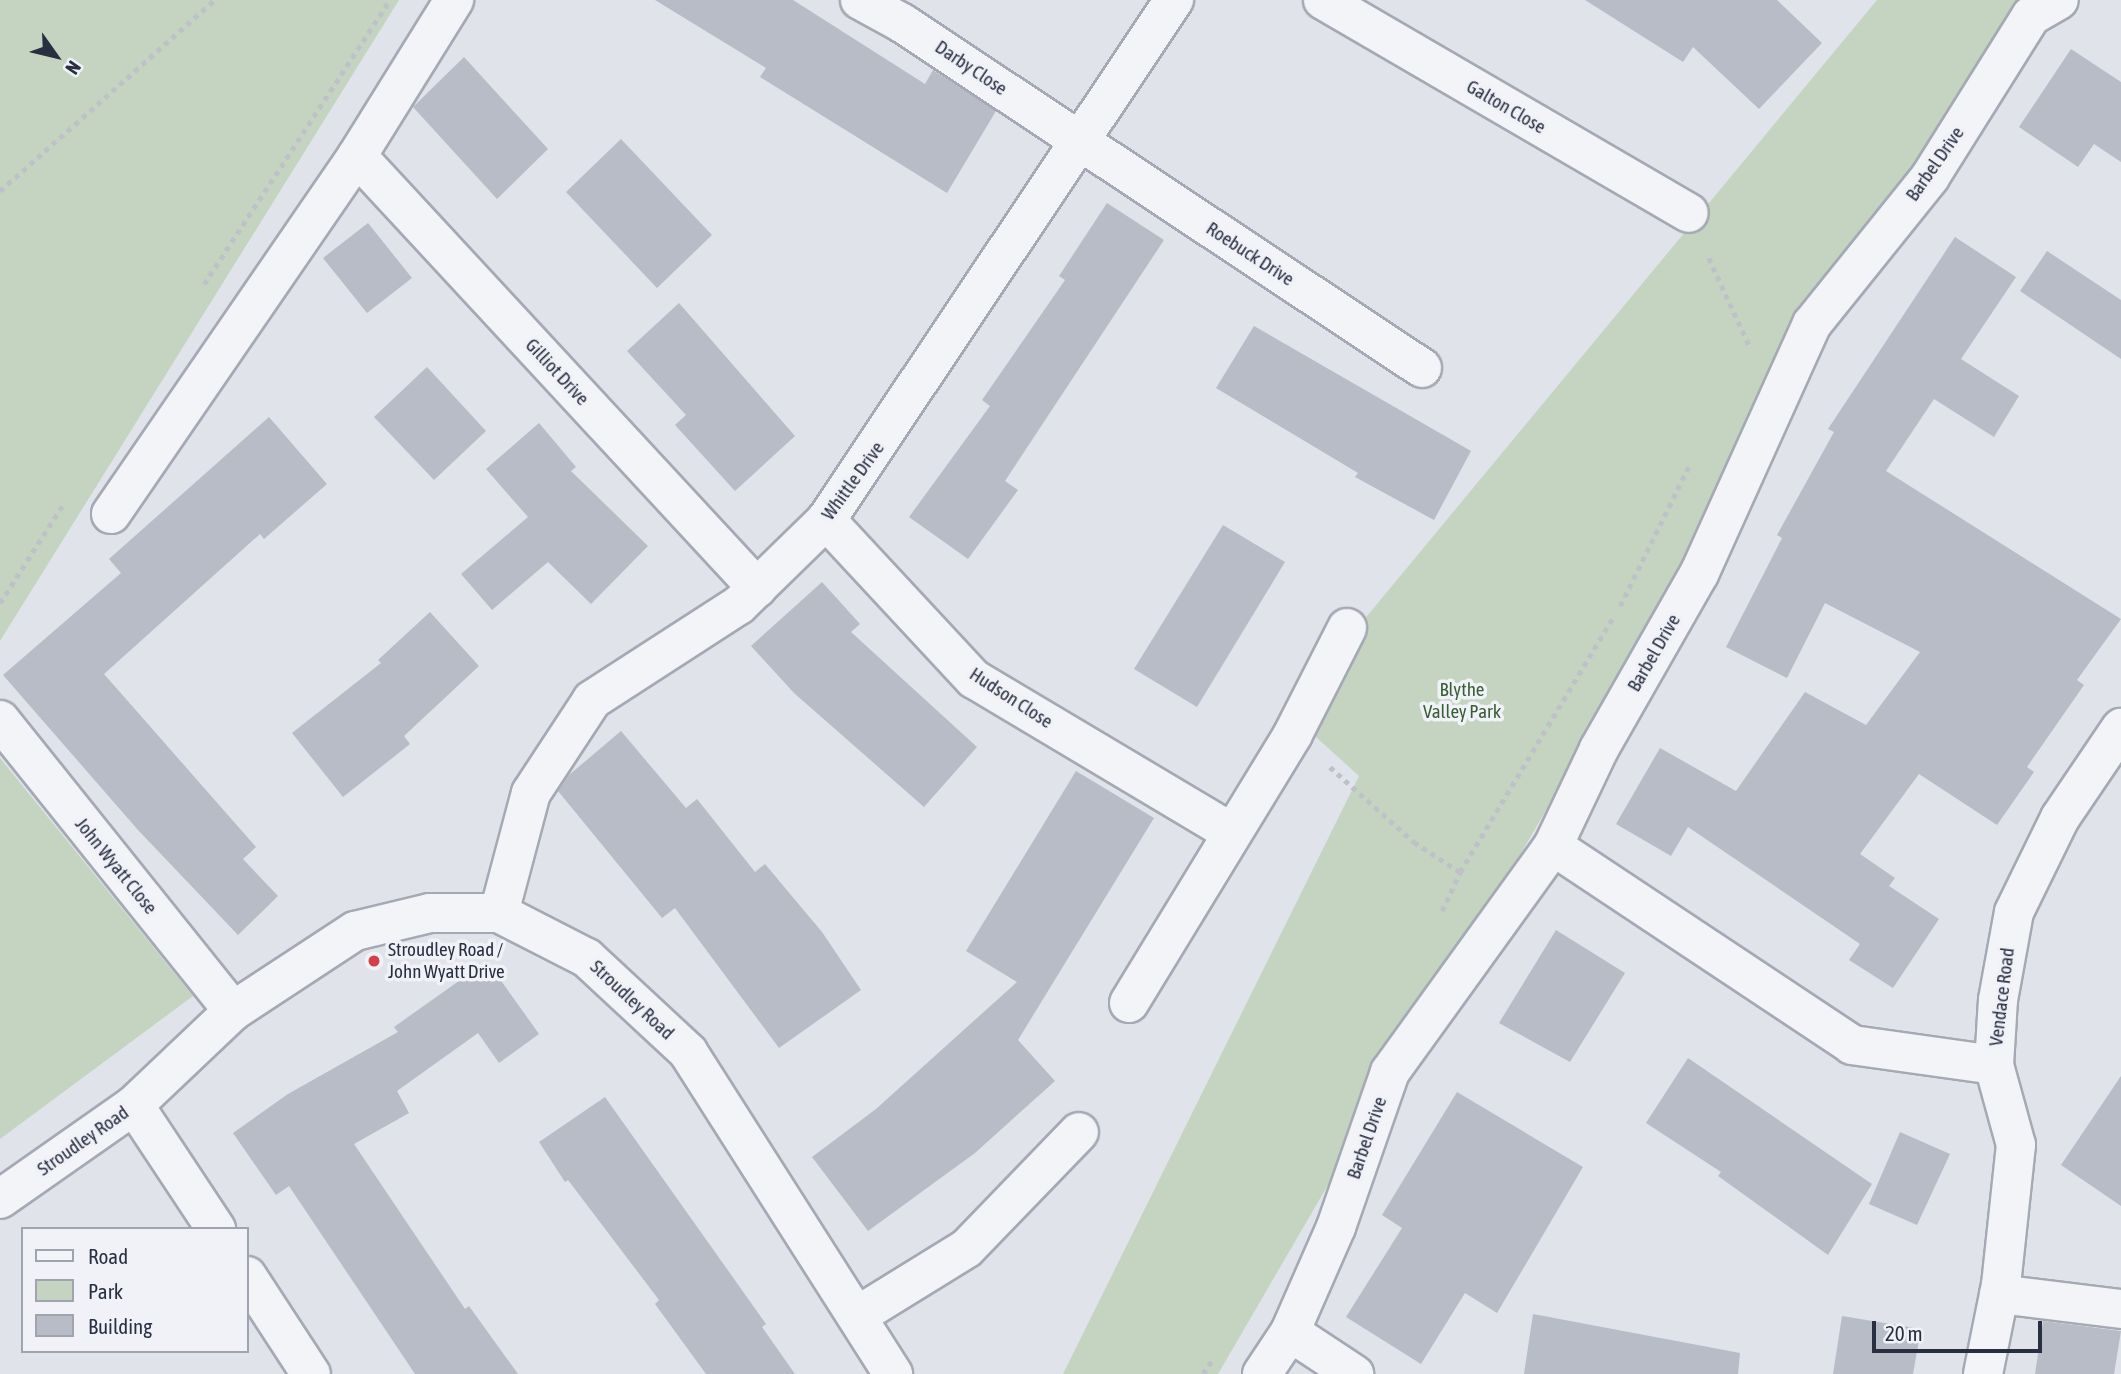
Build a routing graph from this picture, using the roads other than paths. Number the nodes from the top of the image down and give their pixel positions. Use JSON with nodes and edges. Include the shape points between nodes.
{"nodes":[{"id":1,"x":454,"y":0,"type":"edge"},
{"id":2,"x":860,"y":0,"type":"edge"},
{"id":3,"x":1174,"y":0,"type":"edge"},
{"id":4,"x":1323,"y":0,"type":"edge"},
{"id":5,"x":2059,"y":0,"type":"edge"},
{"id":6,"x":1079,"y":141,"type":"junction"},
{"id":7,"x":357,"y":156,"type":"junction"},
{"id":8,"x":1689,"y":214,"type":"road end"},
{"id":9,"x":1422,"y":368,"type":"dead end"},
{"id":10,"x":111,"y":514,"type":"dead end"},
{"id":11,"x":826,"y":520,"type":"junction"},
{"id":12,"x":757,"y":588,"type":"junction"},
{"id":13,"x":1347,"y":628,"type":"dead end"},
{"id":14,"x":0,"y":720,"type":"edge"},
{"id":15,"x":2121,"y":728,"type":"edge"},
{"id":16,"x":1232,"y":833,"type":"junction"},
{"id":17,"x":1553,"y":845,"type":"junction"},
{"id":18,"x":499,"y":914,"type":"junction"},
{"id":19,"x":1129,"y":1003,"type":"dead end"},
{"id":20,"x":233,"y":1011,"type":"junction"},
{"id":21,"x":1994,"y":1065,"type":"junction"},
{"id":22,"x":134,"y":1105,"type":"junction"},
{"id":23,"x":1079,"y":1132,"type":"dead end"},
{"id":24,"x":0,"y":1199,"type":"edge"},
{"id":25,"x":215,"y":1227,"type":"edge"},
{"id":26,"x":248,"y":1278,"type":"edge"},
{"id":27,"x":1999,"y":1294,"type":"junction"},
{"id":28,"x":2121,"y":1309,"type":"edge"},
{"id":29,"x":857,"y":1317,"type":"junction"},
{"id":30,"x":1290,"y":1332,"type":"junction"},
{"id":31,"x":311,"y":1374,"type":"edge"},
{"id":32,"x":893,"y":1374,"type":"edge"},
{"id":33,"x":1262,"y":1374,"type":"edge"},
{"id":34,"x":1354,"y":1374,"type":"edge"},
{"id":35,"x":1983,"y":1374,"type":"edge"}],
"edges":[{"from":1,"to":7,"type":"street"},
{"from":2,"to":6,"type":"street","name":"Darby Close"},
{"from":3,"to":6,"type":"street","name":"Whittle Drive"},
{"from":4,"to":8,"type":"street","name":"Galton Close"},
{"from":5,"to":17,"type":"street","name":"Barbel Drive","via":[[2031,16],[1930,177],[1812,324],[1699,574],[1598,749]]},
{"from":6,"to":9,"type":"street","name":"Roebuck Drive"},
{"from":6,"to":11,"type":"street","name":"Whittle Drive","via":[[912,399]]},
{"from":7,"to":10,"type":"street"},
{"from":7,"to":12,"type":"street","name":"Gilliot Drive"},
{"from":11,"to":12,"type":"street","name":"Whittle Drive"},
{"from":11,"to":16,"type":"street","name":"Hudson Close","via":[[974,679]]},
{"from":12,"to":18,"type":"street","name":"Whittle Drive","via":[[739,605],[593,701],[531,793]]},
{"from":13,"to":16,"type":"street","via":[[1293,734]]},
{"from":14,"to":20,"type":"street","name":"John Wyatt Close"},
{"from":15,"to":21,"type":"street","name":"Vendace Road","via":[[2060,818],[2014,912],[1998,1000]]},
{"from":16,"to":19,"type":"street"},
{"from":17,"to":21,"type":"street","via":[[1852,1045]]},
{"from":17,"to":30,"type":"street","name":"Barbel Drive","via":[[1390,1072],[1336,1227]]},
{"from":18,"to":20,"type":"street","name":"Stroudley Road","via":[[430,913],[355,931]]},
{"from":18,"to":29,"type":"street","name":"Stroudley Road","via":[[587,958],[688,1052]]},
{"from":20,"to":22,"type":"street","name":"Stroudley Road"},
{"from":21,"to":27,"type":"street","name":"Vendace Road","via":[[2016,1144]]},
{"from":22,"to":24,"type":"street","name":"Stroudley Road"},
{"from":22,"to":25,"type":"street"},
{"from":23,"to":29,"type":"street","via":[[967,1248]]},
{"from":26,"to":31,"type":"street"},
{"from":27,"to":28,"type":"street"},
{"from":27,"to":35,"type":"street","name":"Vendace Road"},
{"from":29,"to":32,"type":"street","name":"Stroudley Road"},
{"from":30,"to":33,"type":"street","name":"Barbel Drive"},
{"from":30,"to":34,"type":"street"}]}
